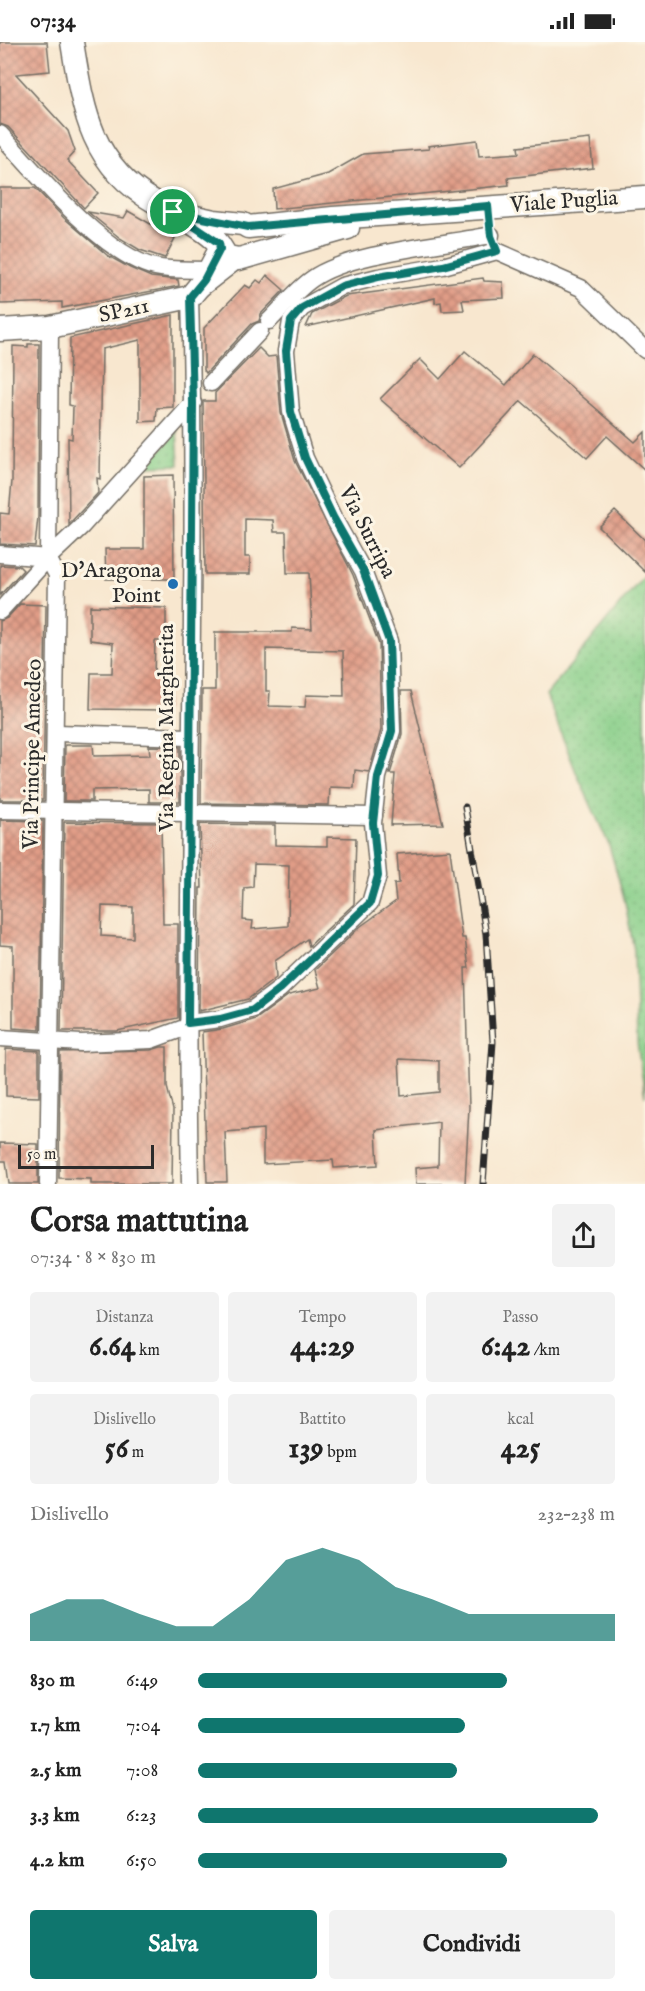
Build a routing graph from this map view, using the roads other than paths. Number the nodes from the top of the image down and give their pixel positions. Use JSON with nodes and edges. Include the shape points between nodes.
{"nodes":[{"id":1,"x":72,"y":42,"type":"edge"},
{"id":2,"x":0,"y":134,"type":"edge"},
{"id":3,"x":645,"y":196,"type":"edge"},
{"id":4,"x":488,"y":206,"type":"junction"},
{"id":5,"x":173,"y":212,"type":"junction"},
{"id":6,"x":411,"y":213,"type":"junction"},
{"id":7,"x":240,"y":225,"type":"junction"},
{"id":8,"x":494,"y":243,"type":"junction"},
{"id":9,"x":232,"y":251,"type":"junction"},
{"id":10,"x":210,"y":270,"type":"junction"},
{"id":11,"x":190,"y":297,"type":"junction"},
{"id":12,"x":50,"y":327,"type":"junction"},
{"id":13,"x":262,"y":328,"type":"junction"},
{"id":14,"x":0,"y":330,"type":"edge"},
{"id":15,"x":288,"y":336,"type":"junction"},
{"id":16,"x":645,"y":350,"type":"edge"},
{"id":17,"x":211,"y":383,"type":"dead end"},
{"id":18,"x":193,"y":403,"type":"junction"},
{"id":19,"x":0,"y":554,"type":"edge"},
{"id":20,"x":48,"y":558,"type":"junction"},
{"id":21,"x":0,"y":611,"type":"edge"},
{"id":22,"x":57,"y":733,"type":"junction"},
{"id":23,"x":189,"y":737,"type":"junction"},
{"id":24,"x":0,"y":810,"type":"edge"},
{"id":25,"x":55,"y":811,"type":"junction"},
{"id":26,"x":189,"y":812,"type":"junction"},
{"id":27,"x":374,"y":816,"type":"junction"},
{"id":28,"x":187,"y":1025,"type":"junction"},
{"id":29,"x":0,"y":1038,"type":"edge"},
{"id":30,"x":51,"y":1042,"type":"junction"},
{"id":31,"x":48,"y":1184,"type":"edge"},
{"id":32,"x":190,"y":1184,"type":"edge"}],
"edges":[{"from":1,"to":5,"type":"main road","via":[[85,115],[93,136],[121,176]]},
{"from":2,"to":10,"type":"street","via":[[88,226],[121,250],[154,267]]},
{"from":3,"to":4,"type":"main road","name":"Viale Puglia"},
{"from":4,"to":6,"type":"main road","name":"Viale Puglia"},
{"from":4,"to":8,"type":"street"},
{"from":5,"to":7,"type":"main road","name":"Viale Puglia"},
{"from":5,"to":9,"type":"main road"},
{"from":6,"to":7,"type":"main road","name":"Viale Puglia"},
{"from":6,"to":9,"type":"main road","name":"Viale Puglia"},
{"from":7,"to":9,"type":"main road","via":[[222,231]]},
{"from":7,"to":9,"type":"main road","via":[[254,237],[253,249]]},
{"from":8,"to":13,"type":"street","via":[[374,256],[330,270],[313,278]]},
{"from":8,"to":15,"type":"street","name":"Via Surripa","via":[[443,266],[342,286],[302,308],[291,321]]},
{"from":8,"to":16,"type":"street","via":[[581,288]]},
{"from":9,"to":10,"type":"main road"},
{"from":9,"to":11,"type":"street"},
{"from":10,"to":11,"type":"main road"},
{"from":11,"to":12,"type":"main road","name":"SP211"},
{"from":11,"to":18,"type":"street","name":"Via Regina Margherita"},
{"from":12,"to":14,"type":"main road","name":"SP211"},
{"from":12,"to":20,"type":"street","name":"Via Principe Amedeo"},
{"from":13,"to":15,"type":"street","via":[[263,338],[272,332]]},
{"from":13,"to":17,"type":"street"},
{"from":15,"to":27,"type":"street","name":"Via Surripa","via":[[291,412],[305,458],[363,570],[389,641],[392,731],[378,777]]},
{"from":18,"to":20,"type":"street"},
{"from":18,"to":23,"type":"street","name":"Via Regina Margherita"},
{"from":19,"to":20,"type":"street"},
{"from":20,"to":21,"type":"street"},
{"from":20,"to":22,"type":"street","name":"Via Principe Amedeo","via":[[57,575]]},
{"from":22,"to":23,"type":"street"},
{"from":22,"to":25,"type":"street","name":"Via Principe Amedeo"},
{"from":23,"to":26,"type":"street","name":"Via Regina Margherita"},
{"from":24,"to":25,"type":"street"},
{"from":25,"to":26,"type":"street"},
{"from":25,"to":30,"type":"street","name":"Via Principe Amedeo"},
{"from":26,"to":27,"type":"street"},
{"from":26,"to":28,"type":"street","name":"Via Regina Margherita"},
{"from":27,"to":28,"type":"street","name":"Via Surripa","via":[[378,876],[370,903],[253,1010]]},
{"from":28,"to":30,"type":"street","name":"Via Surripa","via":[[151,1040]]},
{"from":28,"to":32,"type":"street","name":"Via Regina Margherita"},
{"from":29,"to":30,"type":"street","name":"Via Surripa"},
{"from":30,"to":31,"type":"street","name":"Via Principe Amedeo"}]}
